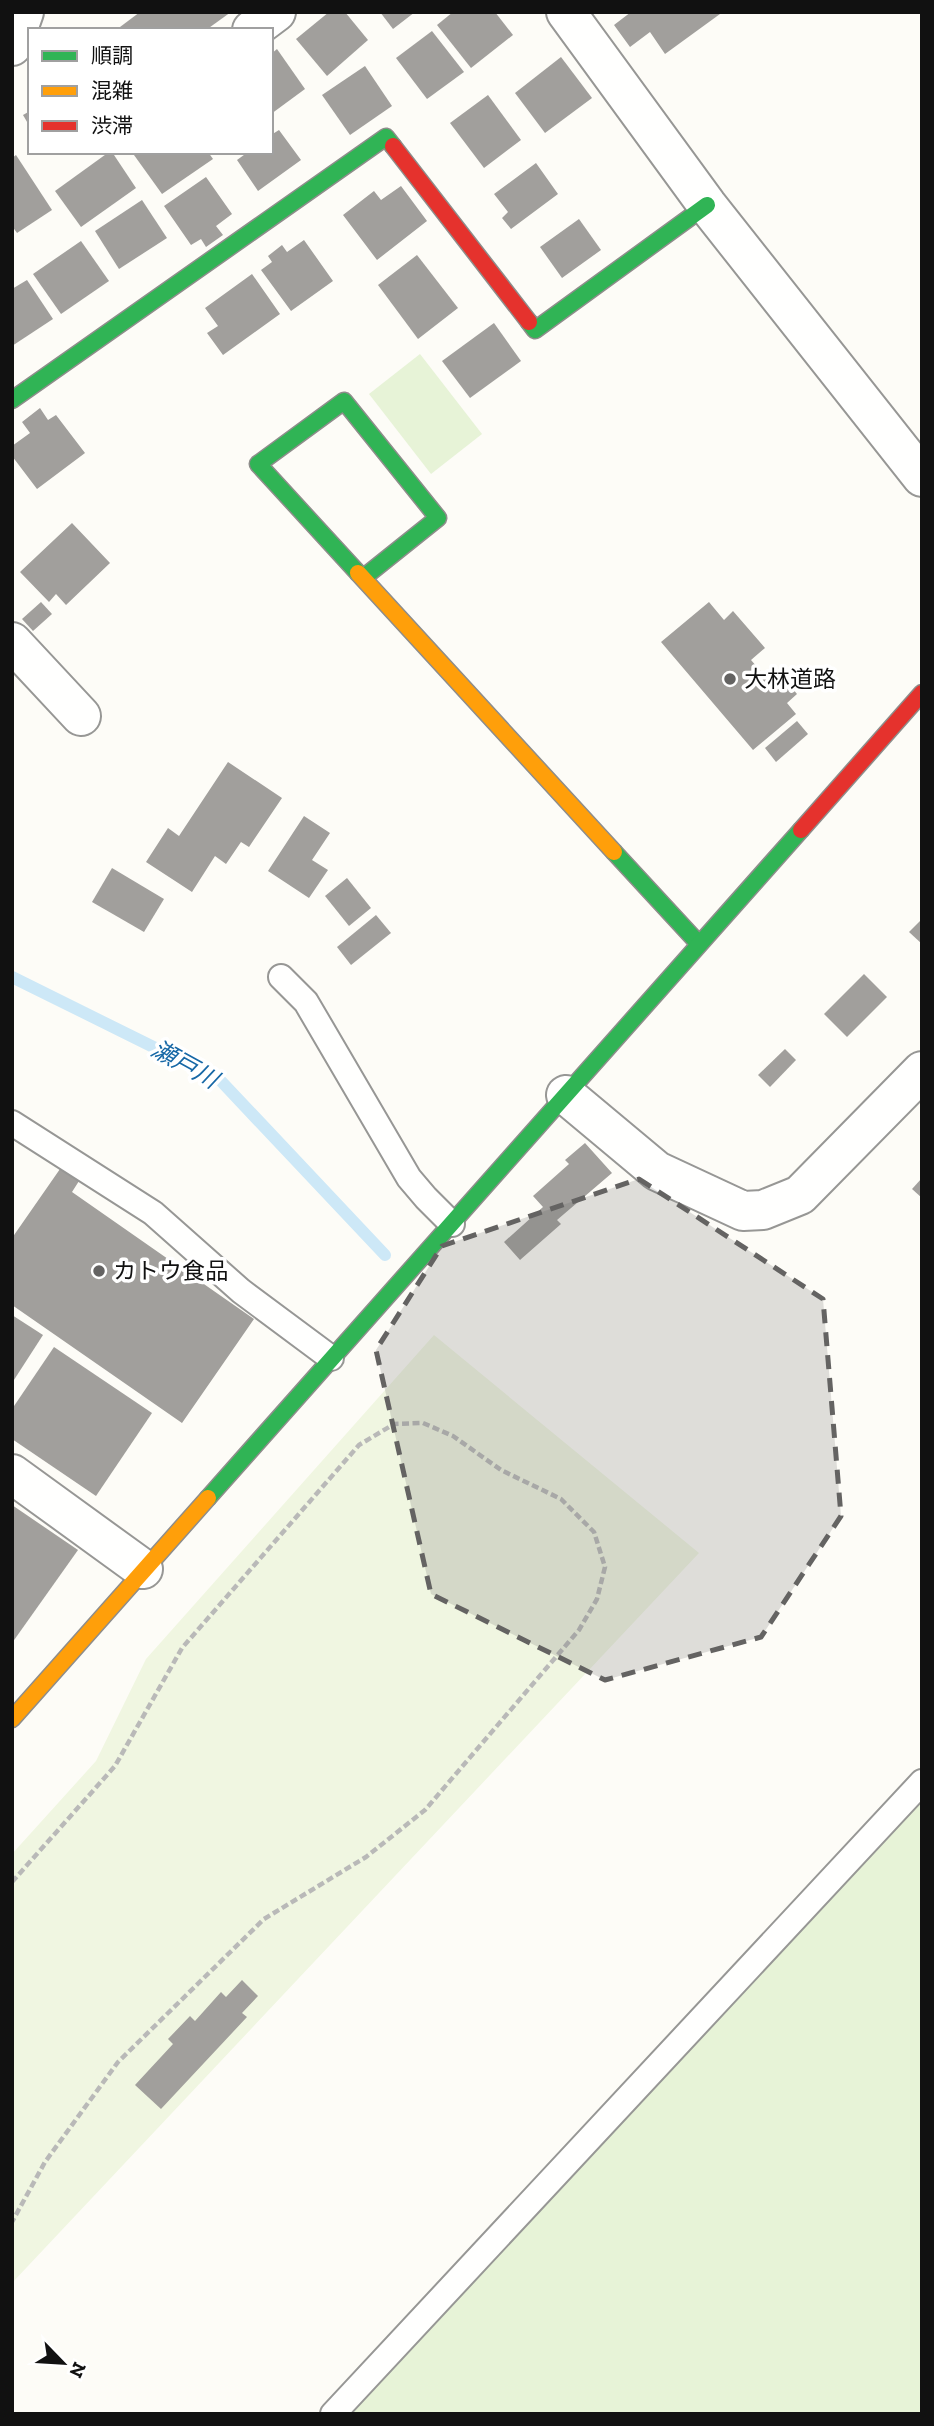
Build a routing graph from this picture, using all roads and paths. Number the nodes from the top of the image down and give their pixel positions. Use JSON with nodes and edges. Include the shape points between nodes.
{"nodes":[{"id":1,"x":26,"y":12,"type":"edge"},
{"id":2,"x":276,"y":12,"type":"edge"},
{"id":3,"x":566,"y":12,"type":"edge"},
{"id":4,"x":44,"y":28,"type":"edge"},
{"id":5,"x":254,"y":28,"type":"edge"},
{"id":6,"x":12,"y":46,"type":"edge"},
{"id":7,"x":707,"y":205,"type":"junction"},
{"id":8,"x":12,"y":400,"type":"edge"},
{"id":9,"x":922,"y":477,"type":"edge"},
{"id":10,"x":363,"y":578,"type":"junction"},
{"id":11,"x":12,"y":642,"type":"edge"},
{"id":12,"x":922,"y":693,"type":"edge"},
{"id":13,"x":81,"y":716,"type":"dead end"},
{"id":14,"x":699,"y":944,"type":"junction"},
{"id":15,"x":281,"y":977,"type":"dead end"},
{"id":16,"x":922,"y":1071,"type":"edge"},
{"id":17,"x":566,"y":1096,"type":"junction"},
{"id":18,"x":12,"y":1123,"type":"edge"},
{"id":19,"x":452,"y":1224,"type":"junction"},
{"id":20,"x":331,"y":1359,"type":"junction"},
{"id":21,"x":12,"y":1474,"type":"edge"},
{"id":22,"x":143,"y":1569,"type":"junction"},
{"id":23,"x":12,"y":1719,"type":"edge"},
{"id":24,"x":922,"y":1782,"type":"edge"},
{"id":25,"x":12,"y":1882,"type":"edge"},
{"id":26,"x":12,"y":2222,"type":"edge"},
{"id":27,"x":333,"y":2414,"type":"edge"}],
"edges":[{"from":1,"to":4,"type":"street"},
{"from":1,"to":6,"type":"street"},
{"from":2,"to":5,"type":"street"},
{"from":3,"to":7,"type":"street"},
{"from":7,"to":8,"type":"street","via":[[535,330],[386,136]]},
{"from":7,"to":9,"type":"street"},
{"from":10,"to":10,"type":"street","via":[[438,519],[344,401],[258,464]]},
{"from":10,"to":14,"type":"street"},
{"from":11,"to":13,"type":"street"},
{"from":12,"to":14,"type":"street"},
{"from":14,"to":17,"type":"street"},
{"from":15,"to":19,"type":"lane","via":[[306,1002],[409,1178]]},
{"from":16,"to":17,"type":"street","via":[[800,1195],[763,1210],[743,1211],[657,1171]]},
{"from":17,"to":19,"type":"street"},
{"from":18,"to":20,"type":"lane","via":[[153,1213],[241,1292]]},
{"from":19,"to":20,"type":"street"},
{"from":20,"to":22,"type":"street"},
{"from":21,"to":22,"type":"street"},
{"from":22,"to":23,"type":"street"},
{"from":24,"to":27,"type":"lane"},
{"from":25,"to":26,"type":"path","via":[[115,1766],[182,1648],[359,1445],[394,1424],[423,1423],[453,1436],[501,1470],[561,1499],[594,1532],[605,1567],[597,1599],[579,1630],[425,1810],[366,1857],[264,1919],[118,2062],[45,2162]]}]}
